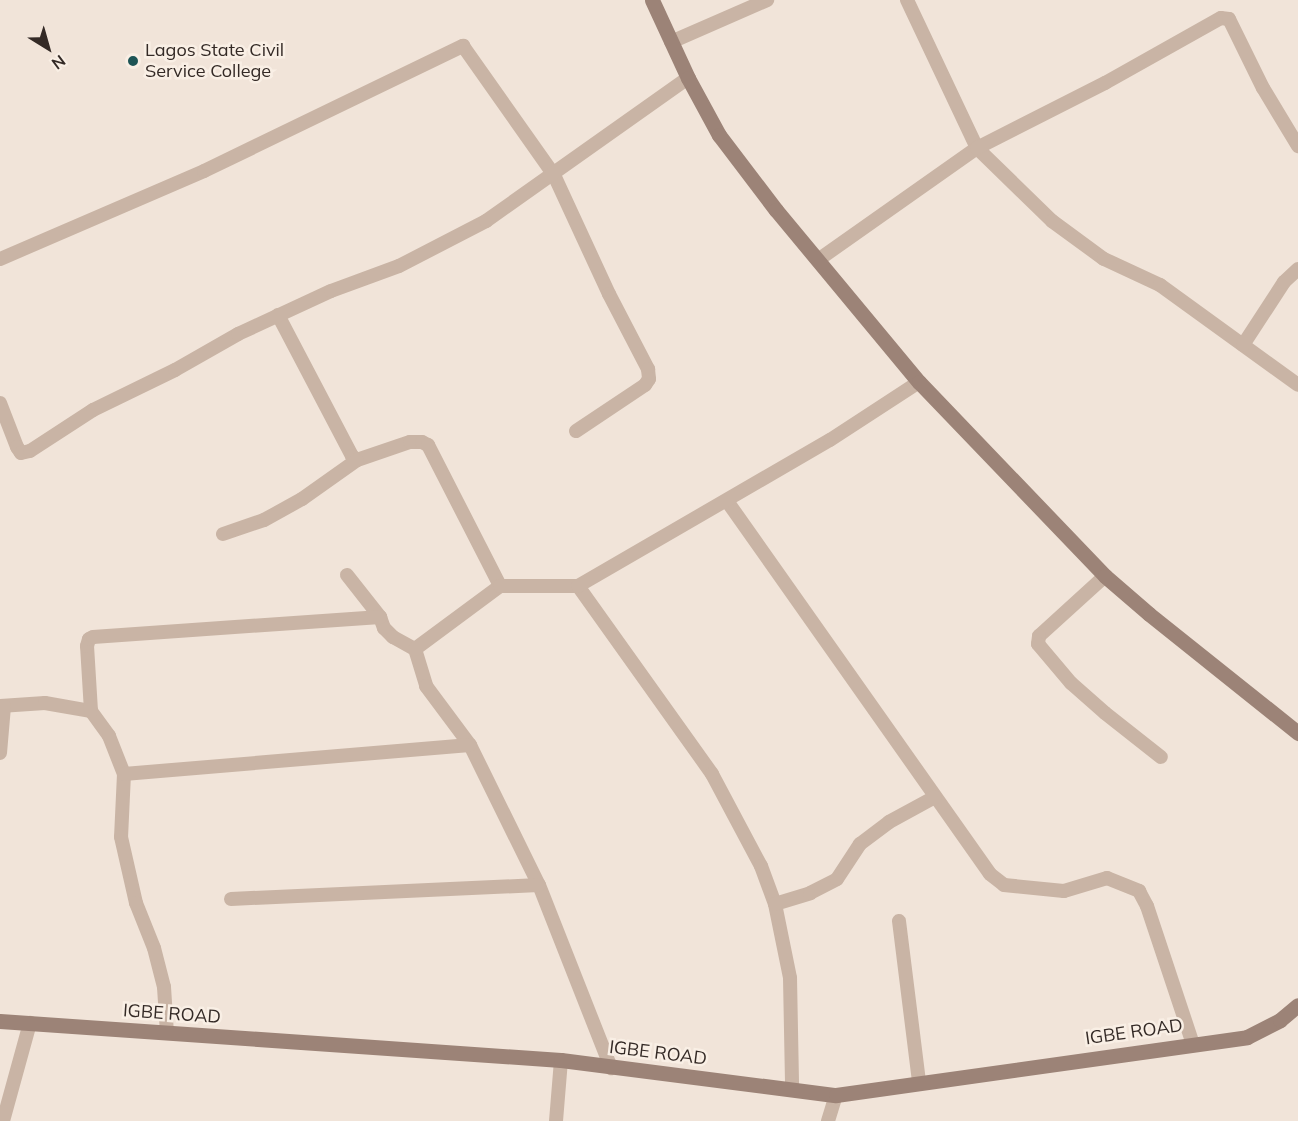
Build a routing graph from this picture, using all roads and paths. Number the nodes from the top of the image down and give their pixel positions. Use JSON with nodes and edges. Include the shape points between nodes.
{"nodes":[{"id":1,"x":652,"y":0,"type":"edge"},
{"id":2,"x":767,"y":0,"type":"edge"},
{"id":3,"x":907,"y":0,"type":"edge"},
{"id":4,"x":671,"y":42,"type":"junction"},
{"id":5,"x":688,"y":78,"type":"junction"},
{"id":6,"x":1298,"y":146,"type":"edge"},
{"id":7,"x":977,"y":148,"type":"junction"},
{"id":8,"x":554,"y":175,"type":"junction"},
{"id":9,"x":0,"y":259,"type":"edge"},
{"id":10,"x":818,"y":261,"type":"junction"},
{"id":11,"x":1298,"y":269,"type":"edge"},
{"id":12,"x":278,"y":315,"type":"junction"},
{"id":13,"x":1243,"y":345,"type":"junction"},
{"id":14,"x":919,"y":382,"type":"junction"},
{"id":15,"x":1298,"y":386,"type":"edge"},
{"id":16,"x":0,"y":403,"type":"edge"},
{"id":17,"x":576,"y":431,"type":"dead end"},
{"id":18,"x":357,"y":460,"type":"junction"},
{"id":19,"x":727,"y":501,"type":"junction"},
{"id":20,"x":224,"y":534,"type":"dead end"},
{"id":21,"x":347,"y":575,"type":"dead end"},
{"id":22,"x":1105,"y":576,"type":"junction"},
{"id":23,"x":500,"y":586,"type":"junction"},
{"id":24,"x":578,"y":586,"type":"junction"},
{"id":25,"x":380,"y":617,"type":"junction"},
{"id":26,"x":415,"y":649,"type":"junction"},
{"id":27,"x":2,"y":706,"type":"edge"},
{"id":28,"x":91,"y":711,"type":"junction"},
{"id":29,"x":1298,"y":733,"type":"edge"},
{"id":30,"x":470,"y":745,"type":"junction"},
{"id":31,"x":0,"y":753,"type":"edge"},
{"id":32,"x":1161,"y":757,"type":"dead end"},
{"id":33,"x":124,"y":774,"type":"junction"},
{"id":34,"x":935,"y":797,"type":"junction"},
{"id":35,"x":539,"y":885,"type":"junction"},
{"id":36,"x":231,"y":899,"type":"dead end"},
{"id":37,"x":775,"y":904,"type":"junction"},
{"id":38,"x":898,"y":921,"type":"dead end"},
{"id":39,"x":1298,"y":1005,"type":"edge"},
{"id":40,"x":0,"y":1021,"type":"edge"},
{"id":41,"x":30,"y":1023,"type":"junction"},
{"id":42,"x":167,"y":1033,"type":"junction"},
{"id":43,"x":1193,"y":1044,"type":"junction"},
{"id":44,"x":561,"y":1060,"type":"junction"},
{"id":45,"x":610,"y":1068,"type":"junction"},
{"id":46,"x":919,"y":1082,"type":"junction"},
{"id":47,"x":792,"y":1087,"type":"junction"},
{"id":48,"x":836,"y":1095,"type":"junction"},
{"id":49,"x":3,"y":1121,"type":"edge"},
{"id":50,"x":556,"y":1121,"type":"edge"},
{"id":51,"x":828,"y":1121,"type":"edge"}],
"edges":[{"from":1,"to":4,"type":"street"},
{"from":2,"to":4,"type":"street"},
{"from":3,"to":7,"type":"street"},
{"from":4,"to":5,"type":"street"},
{"from":5,"to":8,"type":"street"},
{"from":5,"to":10,"type":"street","via":[[719,135]]},
{"from":6,"to":7,"type":"street","via":[[1226,17]]},
{"from":7,"to":10,"type":"street"},
{"from":7,"to":13,"type":"street","via":[[1076,241],[1160,285]]},
{"from":8,"to":9,"type":"street","via":[[463,46],[204,171]]},
{"from":8,"to":12,"type":"street","via":[[486,221],[399,266]]},
{"from":8,"to":17,"type":"street","via":[[648,369],[649,379]]},
{"from":10,"to":14,"type":"street"},
{"from":11,"to":13,"type":"street","via":[[1284,282]]},
{"from":12,"to":16,"type":"street","via":[[93,411],[30,451],[21,453],[17,447]]},
{"from":12,"to":18,"type":"street"},
{"from":13,"to":15,"type":"street"},
{"from":14,"to":19,"type":"street"},
{"from":14,"to":22,"type":"street"},
{"from":18,"to":20,"type":"street","via":[[302,499],[264,520]]},
{"from":18,"to":23,"type":"street","via":[[410,442],[428,445]]},
{"from":19,"to":24,"type":"street"},
{"from":19,"to":34,"type":"street"},
{"from":21,"to":25,"type":"street"},
{"from":22,"to":29,"type":"street"},
{"from":22,"to":32,"type":"street","via":[[1039,636],[1038,644],[1071,682]]},
{"from":23,"to":24,"type":"street"},
{"from":23,"to":26,"type":"street"},
{"from":24,"to":37,"type":"street","via":[[712,774],[761,866]]},
{"from":25,"to":26,"type":"street","via":[[393,637]]},
{"from":25,"to":28,"type":"street","via":[[93,637],[87,646]]},
{"from":26,"to":30,"type":"street","via":[[426,686]]},
{"from":27,"to":28,"type":"street","via":[[45,703]]},
{"from":27,"to":31,"type":"street"},
{"from":28,"to":33,"type":"street","via":[[108,736]]},
{"from":30,"to":33,"type":"street"},
{"from":30,"to":35,"type":"street"},
{"from":33,"to":42,"type":"street","via":[[121,837],[136,903],[164,987]]},
{"from":34,"to":37,"type":"street","via":[[860,844],[837,879]]},
{"from":34,"to":43,"type":"street","via":[[984,867],[1004,885],[1064,891],[1107,878],[1139,891]]},
{"from":35,"to":36,"type":"street"},
{"from":35,"to":45,"type":"street"},
{"from":37,"to":47,"type":"street","via":[[790,978]]},
{"from":38,"to":46,"type":"street"},
{"from":39,"to":43,"type":"street","name":"IGBE ROAD","via":[[1280,1020],[1247,1037]]},
{"from":40,"to":41,"type":"street","name":"IGBE ROAD"},
{"from":41,"to":42,"type":"street","name":"IGBE ROAD"},
{"from":41,"to":49,"type":"street"},
{"from":42,"to":44,"type":"street","name":"IGBE ROAD"},
{"from":43,"to":46,"type":"street","name":"IGBE ROAD"},
{"from":44,"to":45,"type":"street","name":"IGBE ROAD"},
{"from":44,"to":50,"type":"street"},
{"from":45,"to":47,"type":"street","name":"IGBE ROAD"},
{"from":46,"to":48,"type":"street","name":"IGBE ROAD"},
{"from":47,"to":48,"type":"street","name":"IGBE ROAD"},
{"from":48,"to":51,"type":"street"}]}
